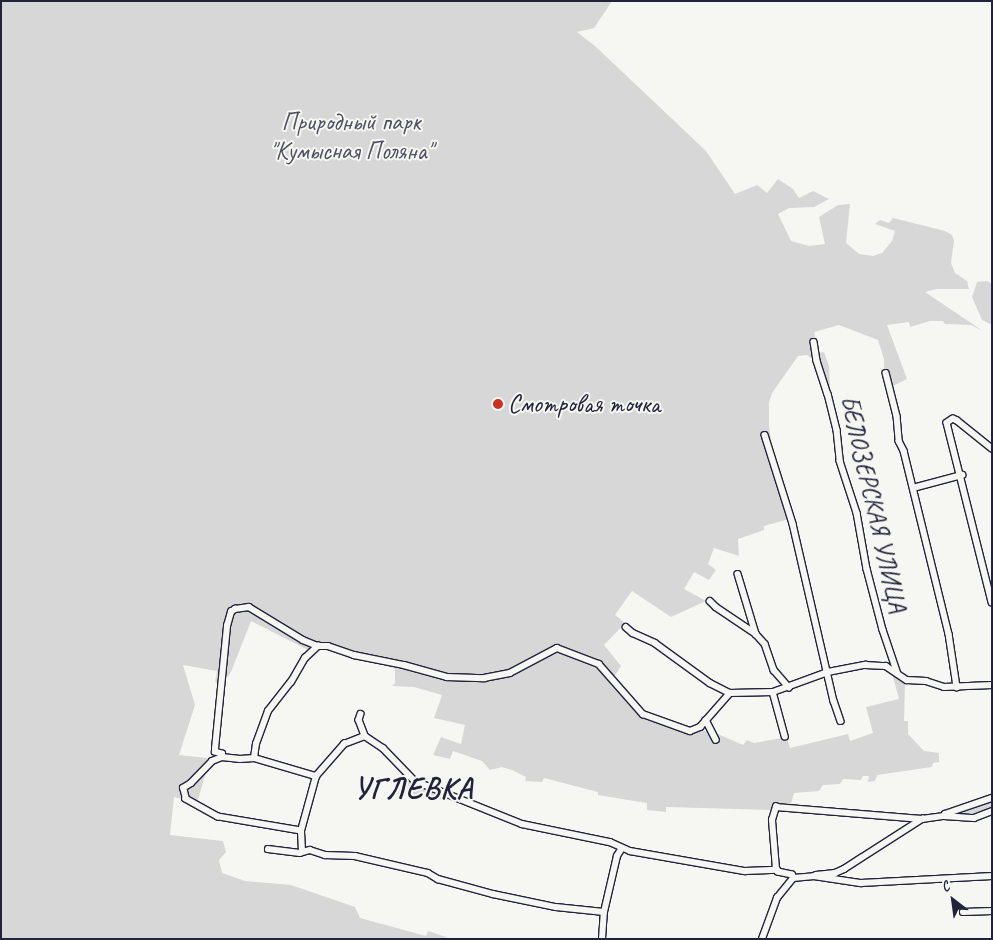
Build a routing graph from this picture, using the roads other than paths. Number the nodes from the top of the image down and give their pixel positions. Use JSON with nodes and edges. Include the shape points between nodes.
{"nodes":[{"id":1,"x":814,"y":342,"type":"dead end"},
{"id":2,"x":886,"y":374,"type":"dead end"},
{"id":3,"x":765,"y":435,"type":"dead end"},
{"id":4,"x":992,"y":449,"type":"edge"},
{"id":5,"x":962,"y":475,"type":"junction"},
{"id":6,"x":913,"y":488,"type":"junction"},
{"id":7,"x":738,"y":574,"type":"dead end"},
{"id":8,"x":710,"y":601,"type":"dead end"},
{"id":9,"x":992,"y":602,"type":"edge"},
{"id":10,"x":626,"y":627,"type":"dead end"},
{"id":11,"x":756,"y":634,"type":"junction"},
{"id":12,"x":318,"y":646,"type":"junction"},
{"id":13,"x":828,"y":672,"type":"junction"},
{"id":14,"x":898,"y":674,"type":"junction"},
{"id":15,"x":992,"y":685,"type":"edge"},
{"id":16,"x":789,"y":687,"type":"junction"},
{"id":17,"x":957,"y":687,"type":"junction"},
{"id":18,"x":774,"y":692,"type":"junction"},
{"id":19,"x":730,"y":693,"type":"junction"},
{"id":20,"x":361,"y":714,"type":"dead end"},
{"id":21,"x":706,"y":720,"type":"junction"},
{"id":22,"x":841,"y":721,"type":"dead end"},
{"id":23,"x":365,"y":736,"type":"junction"},
{"id":24,"x":785,"y":736,"type":"dead end"},
{"id":25,"x":716,"y":740,"type":"dead end"},
{"id":26,"x":222,"y":757,"type":"junction"},
{"id":27,"x":254,"y":758,"type":"junction"},
{"id":28,"x":316,"y":776,"type":"junction"},
{"id":29,"x":992,"y":798,"type":"edge"},
{"id":30,"x":992,"y":811,"type":"edge"},
{"id":31,"x":944,"y":816,"type":"junction"},
{"id":32,"x":922,"y":819,"type":"junction"},
{"id":33,"x":301,"y":830,"type":"junction"},
{"id":34,"x":622,"y":848,"type":"junction"},
{"id":35,"x":268,"y":849,"type":"dead end"},
{"id":36,"x":302,"y":851,"type":"junction"},
{"id":37,"x":777,"y":870,"type":"junction"},
{"id":38,"x":814,"y":876,"type":"junction"},
{"id":39,"x":992,"y":876,"type":"edge"},
{"id":40,"x":793,"y":878,"type":"junction"},
{"id":41,"x":992,"y":911,"type":"edge"},
{"id":42,"x":604,"y":912,"type":"junction"},
{"id":43,"x":963,"y":912,"type":"dead end"},
{"id":44,"x":602,"y":939,"type":"edge"},
{"id":45,"x":762,"y":939,"type":"edge"}],
"edges":[{"from":1,"to":14,"type":"street","name":"БЕЛОЗЕРСКАЯ УЛИЦА","via":[[867,570]]},
{"from":2,"to":6,"type":"street","via":[[897,416],[899,441]]},
{"from":3,"to":13,"type":"street","via":[[793,524]]},
{"from":4,"to":5,"type":"street","via":[[957,421],[953,419],[947,423]]},
{"from":5,"to":6,"type":"street"},
{"from":5,"to":9,"type":"street"},
{"from":6,"to":17,"type":"street","via":[[949,634]]},
{"from":7,"to":11,"type":"street"},
{"from":8,"to":11,"type":"street"},
{"from":10,"to":19,"type":"street"},
{"from":11,"to":16,"type":"street","via":[[765,644],[774,670]]},
{"from":12,"to":21,"type":"street","via":[[447,676],[484,678],[524,667],[558,648],[598,664],[643,714],[690,731]]},
{"from":12,"to":26,"type":"street","via":[[248,607],[231,612],[215,748]]},
{"from":12,"to":27,"type":"street","via":[[305,658],[291,682],[268,710]]},
{"from":13,"to":14,"type":"street","via":[[879,665]]},
{"from":13,"to":16,"type":"street"},
{"from":13,"to":22,"type":"street"},
{"from":14,"to":17,"type":"street","via":[[907,680]]},
{"from":15,"to":17,"type":"street"},
{"from":16,"to":18,"type":"street"},
{"from":18,"to":19,"type":"street"},
{"from":18,"to":24,"type":"street"},
{"from":19,"to":21,"type":"street"},
{"from":20,"to":23,"type":"street","via":[[359,720]]},
{"from":21,"to":25,"type":"street"},
{"from":23,"to":28,"type":"street","via":[[344,744]]},
{"from":23,"to":34,"type":"street","via":[[383,748],[415,780],[522,824],[610,842]]},
{"from":26,"to":27,"type":"street"},
{"from":26,"to":33,"type":"street","via":[[212,761],[182,788],[186,800],[218,817]]},
{"from":27,"to":28,"type":"street"},
{"from":28,"to":33,"type":"street"},
{"from":29,"to":31,"type":"street"},
{"from":30,"to":31,"type":"street","via":[[974,818]]},
{"from":31,"to":32,"type":"street"},
{"from":32,"to":37,"type":"street","via":[[776,807],[772,820]]},
{"from":32,"to":38,"type":"street","via":[[844,869]]},
{"from":33,"to":36,"type":"street"},
{"from":34,"to":37,"type":"street","via":[[745,871]]},
{"from":34,"to":42,"type":"street","via":[[617,856]]},
{"from":35,"to":36,"type":"street"},
{"from":36,"to":42,"type":"street","via":[[355,856],[428,873],[438,879],[493,894],[556,907]]},
{"from":37,"to":40,"type":"street"},
{"from":38,"to":39,"type":"street","via":[[861,883]]},
{"from":38,"to":40,"type":"street"},
{"from":40,"to":45,"type":"street","via":[[777,898]]},
{"from":41,"to":43,"type":"street"},
{"from":42,"to":44,"type":"street"}]}
